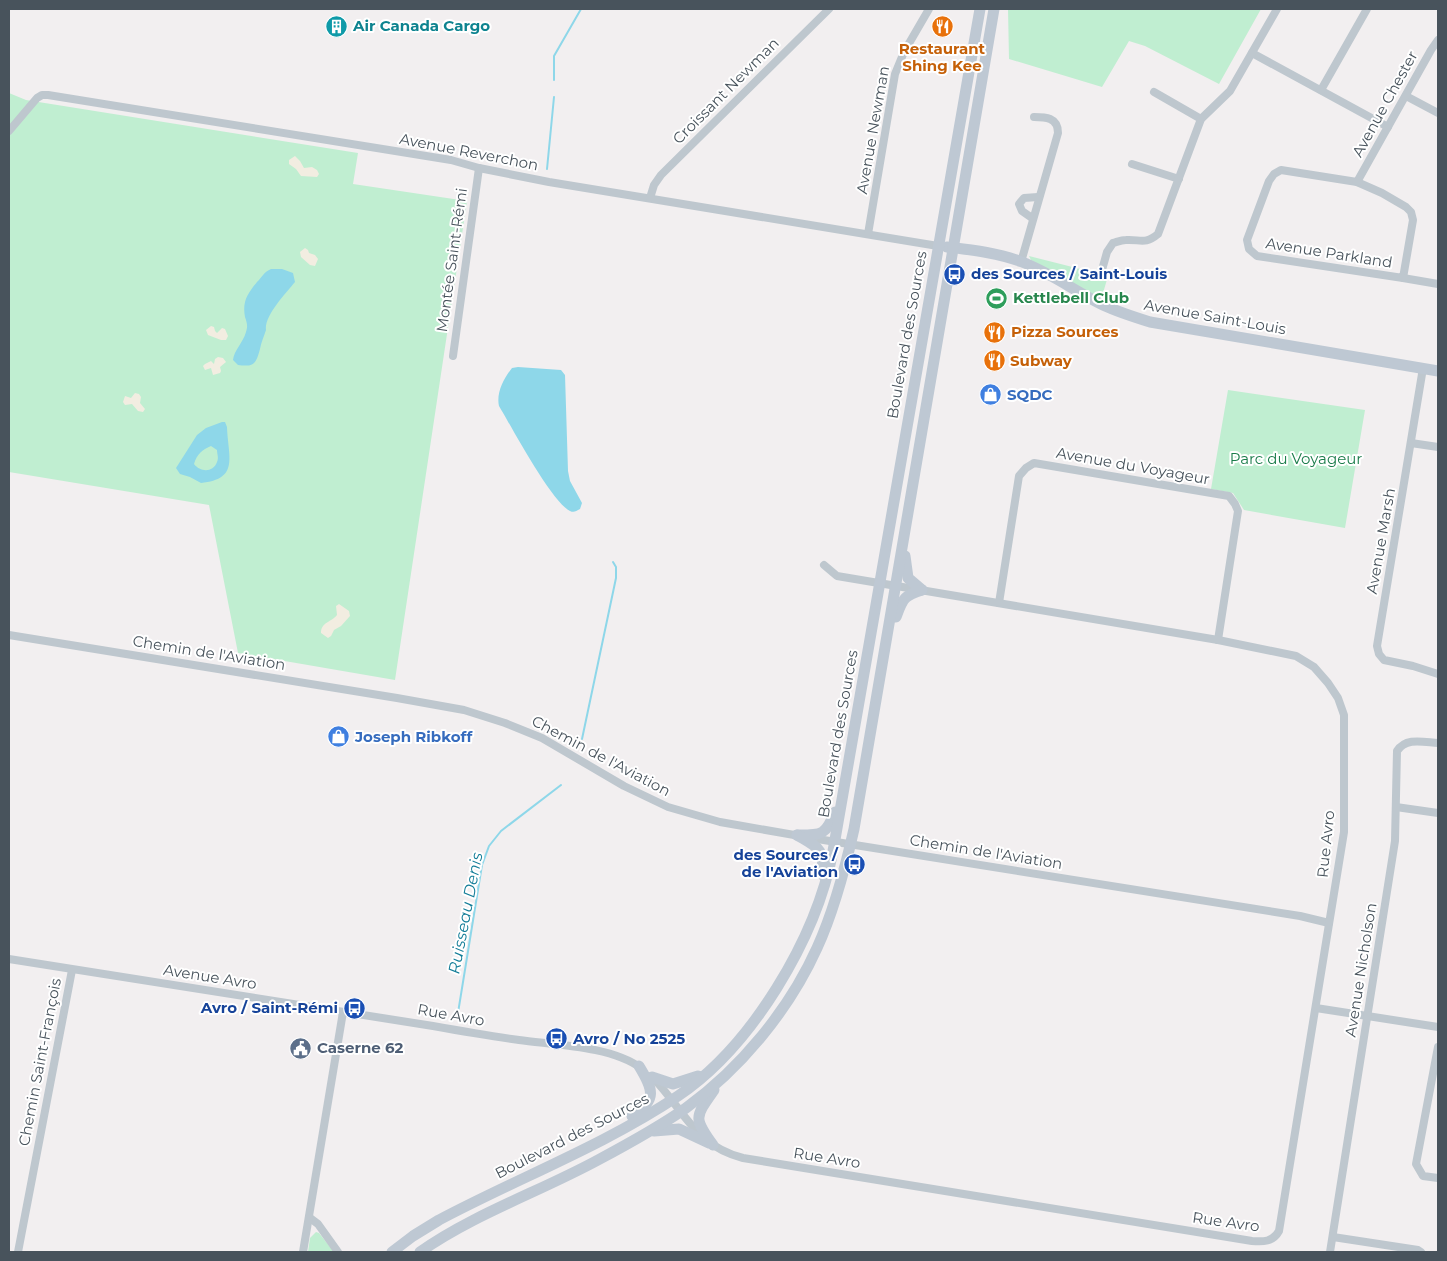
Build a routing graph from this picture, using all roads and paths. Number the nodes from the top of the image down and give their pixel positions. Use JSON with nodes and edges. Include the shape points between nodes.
{"nodes":[{"id":1,"x":829,"y":9,"type":"edge"},
{"id":2,"x":929,"y":9,"type":"edge"},
{"id":3,"x":980,"y":9,"type":"edge"},
{"id":4,"x":994,"y":9,"type":"edge"},
{"id":5,"x":1277,"y":9,"type":"edge"},
{"id":6,"x":1367,"y":9,"type":"edge"},
{"id":7,"x":1438,"y":40,"type":"edge"},
{"id":8,"x":1252,"y":53,"type":"junction"},
{"id":9,"x":1321,"y":90,"type":"junction"},
{"id":10,"x":1154,"y":92,"type":"dead end"},
{"id":11,"x":1406,"y":96,"type":"junction"},
{"id":12,"x":1438,"y":113,"type":"edge"},
{"id":13,"x":1034,"y":117,"type":"dead end"},
{"id":14,"x":1201,"y":119,"type":"junction"},
{"id":15,"x":1388,"y":127,"type":"junction"},
{"id":16,"x":9,"y":131,"type":"edge"},
{"id":17,"x":1132,"y":164,"type":"dead end"},
{"id":18,"x":479,"y":168,"type":"junction"},
{"id":19,"x":1179,"y":179,"type":"junction"},
{"id":20,"x":1357,"y":182,"type":"junction"},
{"id":21,"x":1038,"y":197,"type":"junction"},
{"id":22,"x":650,"y":198,"type":"junction"},
{"id":23,"x":1032,"y":218,"type":"junction"},
{"id":24,"x":868,"y":234,"type":"junction"},
{"id":25,"x":938,"y":246,"type":"junction"},
{"id":26,"x":953,"y":248,"type":"junction"},
{"id":27,"x":1021,"y":262,"type":"junction"},
{"id":28,"x":1102,"y":270,"type":"dead end"},
{"id":29,"x":1403,"y":278,"type":"junction"},
{"id":30,"x":1438,"y":284,"type":"edge"},
{"id":31,"x":453,"y":356,"type":"dead end"},
{"id":32,"x":1423,"y":368,"type":"junction"},
{"id":33,"x":1438,"y":371,"type":"edge"},
{"id":34,"x":1411,"y":443,"type":"junction"},
{"id":35,"x":1438,"y":447,"type":"edge"},
{"id":36,"x":903,"y":542,"type":"junction"},
{"id":37,"x":824,"y":565,"type":"dead end"},
{"id":38,"x":880,"y":584,"type":"junction"},
{"id":39,"x":896,"y":586,"type":"junction"},
{"id":40,"x":922,"y":590,"type":"junction"},
{"id":41,"x":999,"y":603,"type":"junction"},
{"id":42,"x":9,"y":634,"type":"edge"},
{"id":43,"x":887,"y":637,"type":"junction"},
{"id":44,"x":1218,"y":640,"type":"junction"},
{"id":45,"x":1438,"y":674,"type":"edge"},
{"id":46,"x":1438,"y":743,"type":"edge"},
{"id":47,"x":843,"y":792,"type":"junction"},
{"id":48,"x":1396,"y":807,"type":"junction"},
{"id":49,"x":1438,"y":813,"type":"edge"},
{"id":50,"x":797,"y":835,"type":"junction"},
{"id":51,"x":835,"y":842,"type":"junction"},
{"id":52,"x":850,"y":844,"type":"junction"},
{"id":53,"x":825,"y":883,"type":"junction"},
{"id":54,"x":1329,"y":923,"type":"junction"},
{"id":55,"x":9,"y":959,"type":"edge"},
{"id":56,"x":72,"y":970,"type":"junction"},
{"id":57,"x":1316,"y":1008,"type":"junction"},
{"id":58,"x":343,"y":1012,"type":"junction"},
{"id":59,"x":1368,"y":1015,"type":"junction"},
{"id":60,"x":1438,"y":1027,"type":"edge"},
{"id":61,"x":1438,"y":1047,"type":"edge"},
{"id":62,"x":639,"y":1066,"type":"junction"},
{"id":63,"x":704,"y":1074,"type":"junction"},
{"id":64,"x":723,"y":1076,"type":"junction"},
{"id":65,"x":652,"y":1077,"type":"junction"},
{"id":66,"x":671,"y":1100,"type":"junction"},
{"id":67,"x":679,"y":1112,"type":"junction"},
{"id":68,"x":647,"y":1132,"type":"junction"},
{"id":69,"x":713,"y":1145,"type":"junction"},
{"id":70,"x":588,"y":1146,"type":"junction"},
{"id":71,"x":1438,"y":1178,"type":"edge"},
{"id":72,"x":310,"y":1218,"type":"junction"},
{"id":73,"x":1333,"y":1237,"type":"junction"},
{"id":74,"x":18,"y":1252,"type":"edge"},
{"id":75,"x":303,"y":1252,"type":"edge"},
{"id":76,"x":338,"y":1252,"type":"edge"},
{"id":77,"x":392,"y":1252,"type":"edge"},
{"id":78,"x":420,"y":1252,"type":"edge"},
{"id":79,"x":1330,"y":1252,"type":"edge"},
{"id":80,"x":1421,"y":1252,"type":"edge"}],
"edges":[{"from":1,"to":22,"type":"street","name":"Croissant Newman","via":[[662,175]]},
{"from":2,"to":24,"type":"street","name":"Avenue Newman","via":[[895,74]]},
{"from":3,"to":25,"type":"main road","name":"Boulevard des Sources"},
{"from":4,"to":26,"type":"main road","name":"Boulevard des Sources"},
{"from":5,"to":8,"type":"street"},
{"from":6,"to":9,"type":"street"},
{"from":7,"to":11,"type":"street","name":"Avenue Chester"},
{"from":8,"to":9,"type":"street"},
{"from":8,"to":14,"type":"street","via":[[1230,91]]},
{"from":9,"to":15,"type":"street"},
{"from":10,"to":14,"type":"street"},
{"from":11,"to":12,"type":"street"},
{"from":11,"to":15,"type":"street","name":"Avenue Chester"},
{"from":13,"to":21,"type":"street","via":[[1048,117],[1058,128]]},
{"from":14,"to":19,"type":"street"},
{"from":15,"to":20,"type":"street","name":"Avenue Chester"},
{"from":16,"to":18,"type":"street","name":"Avenue Reverchon","via":[[37,98],[48,95],[451,160]]},
{"from":17,"to":19,"type":"street"},
{"from":18,"to":22,"type":"street","name":"Avenue Reverchon"},
{"from":18,"to":31,"type":"street","name":"Montée Saint-Rémi"},
{"from":19,"to":28,"type":"street","via":[[1158,234],[1152,240],[1113,243]]},
{"from":20,"to":29,"type":"street","name":"Avenue Parkland","via":[[1382,192],[1411,212],[1413,220]]},
{"from":20,"to":29,"type":"street","name":"Avenue Parkland","via":[[1280,170],[1270,181],[1248,240],[1249,249],[1257,256]]},
{"from":21,"to":23,"type":"street"},
{"from":21,"to":23,"type":"street","via":[[1024,198],[1019,204],[1022,211]]},
{"from":22,"to":24,"type":"street","name":"Avenue Reverchon"},
{"from":23,"to":27,"type":"street"},
{"from":24,"to":25,"type":"street","name":"Avenue Reverchon"},
{"from":25,"to":26,"type":"main road","name":"Avenue Saint-Louis"},
{"from":25,"to":38,"type":"main road","name":"Boulevard des Sources"},
{"from":26,"to":27,"type":"main road","name":"Avenue Saint-Louis"},
{"from":26,"to":36,"type":"main road","name":"Boulevard des Sources"},
{"from":27,"to":32,"type":"main road","name":"Avenue Saint-Louis","via":[[1102,304],[1150,322]]},
{"from":29,"to":30,"type":"street","name":"Avenue Parkland"},
{"from":32,"to":33,"type":"main road","name":"Avenue Saint-Louis"},
{"from":32,"to":34,"type":"street","name":"Avenue Marsh"},
{"from":34,"to":35,"type":"street"},
{"from":34,"to":45,"type":"street","name":"Avenue Marsh","via":[[1377,646],[1384,660]]},
{"from":36,"to":39,"type":"main road","name":"Boulevard des Sources"},
{"from":36,"to":40,"type":"main road","via":[[907,576]]},
{"from":37,"to":38,"type":"street","via":[[837,576]]},
{"from":38,"to":39,"type":"street"},
{"from":38,"to":47,"type":"main road","name":"Boulevard des Sources"},
{"from":39,"to":40,"type":"street"},
{"from":39,"to":43,"type":"main road","name":"Boulevard des Sources"},
{"from":40,"to":41,"type":"street"},
{"from":40,"to":43,"type":"main road","via":[[904,598]]},
{"from":41,"to":44,"type":"street","name":"Rue Avro"},
{"from":41,"to":44,"type":"street","name":"Avenue du Voyageur","via":[[1019,476],[1034,463],[1228,496],[1238,512]]},
{"from":42,"to":50,"type":"street","name":"Chemin de l'Aviation","via":[[464,710],[505,722],[542,738],[631,790],[675,809],[734,825]]},
{"from":43,"to":52,"type":"main road","name":"Boulevard des Sources"},
{"from":44,"to":54,"type":"street","name":"Rue Avro","via":[[1296,656],[1314,667],[1338,698],[1344,715],[1344,832]]},
{"from":46,"to":48,"type":"street","name":"Avenue Nicholson","via":[[1409,741],[1400,745],[1397,750]]},
{"from":47,"to":50,"type":"main road","via":[[826,830]]},
{"from":47,"to":51,"type":"main road","name":"Boulevard des Sources"},
{"from":48,"to":49,"type":"street"},
{"from":48,"to":59,"type":"street","name":"Avenue Nicholson","via":[[1395,842]]},
{"from":50,"to":51,"type":"street","name":"Chemin de l'Aviation"},
{"from":50,"to":53,"type":"main road","via":[[821,852]]},
{"from":51,"to":52,"type":"street","name":"Chemin de l'Aviation"},
{"from":51,"to":53,"type":"main road","name":"Boulevard des Sources"},
{"from":52,"to":54,"type":"street","name":"Chemin de l'Aviation"},
{"from":52,"to":64,"type":"main road","name":"Boulevard des Sources","via":[[828,920],[803,975],[767,1030]]},
{"from":53,"to":63,"type":"main road","name":"Boulevard des Sources","via":[[801,944],[775,990],[734,1045]]},
{"from":54,"to":57,"type":"street","name":"Rue Avro"},
{"from":55,"to":56,"type":"street","name":"Chemin Saint-François"},
{"from":56,"to":58,"type":"street","name":"Avenue Avro"},
{"from":56,"to":74,"type":"street","name":"Chemin Saint-François"},
{"from":57,"to":59,"type":"street"},
{"from":57,"to":69,"type":"street","name":"Rue Avro","via":[[1281,1226],[1277,1235],[1266,1241],[746,1159]]},
{"from":58,"to":62,"type":"street","name":"Rue Avro","via":[[602,1052]]},
{"from":58,"to":72,"type":"street"},
{"from":59,"to":60,"type":"street"},
{"from":59,"to":73,"type":"street","name":"Avenue Nicholson"},
{"from":61,"to":71,"type":"street","via":[[1416,1164],[1423,1176]]},
{"from":62,"to":65,"type":"street","name":"Rue Avro"},
{"from":62,"to":70,"type":"main road","via":[[651,1088],[646,1104]]},
{"from":63,"to":65,"type":"main road","via":[[673,1084]]},
{"from":63,"to":66,"type":"main road","name":"Boulevard des Sources"},
{"from":64,"to":67,"type":"main road","name":"Boulevard des Sources"},
{"from":64,"to":69,"type":"main road","via":[[698,1116],[700,1127]]},
{"from":65,"to":66,"type":"street","name":"Rue Avro"},
{"from":66,"to":67,"type":"street","name":"Rue Avro"},
{"from":66,"to":70,"type":"main road","name":"Boulevard des Sources"},
{"from":67,"to":68,"type":"main road","name":"Boulevard des Sources"},
{"from":67,"to":69,"type":"street","name":"Rue Avro"},
{"from":68,"to":69,"type":"main road","via":[[679,1129]]},
{"from":68,"to":78,"type":"main road","name":"Boulevard des Sources","via":[[598,1160],[452,1232]]},
{"from":70,"to":77,"type":"main road","name":"Boulevard des Sources","via":[[439,1220]]},
{"from":72,"to":75,"type":"street"},
{"from":72,"to":76,"type":"street"},
{"from":73,"to":79,"type":"street","name":"Avenue Nicholson"},
{"from":73,"to":80,"type":"street"}]}
